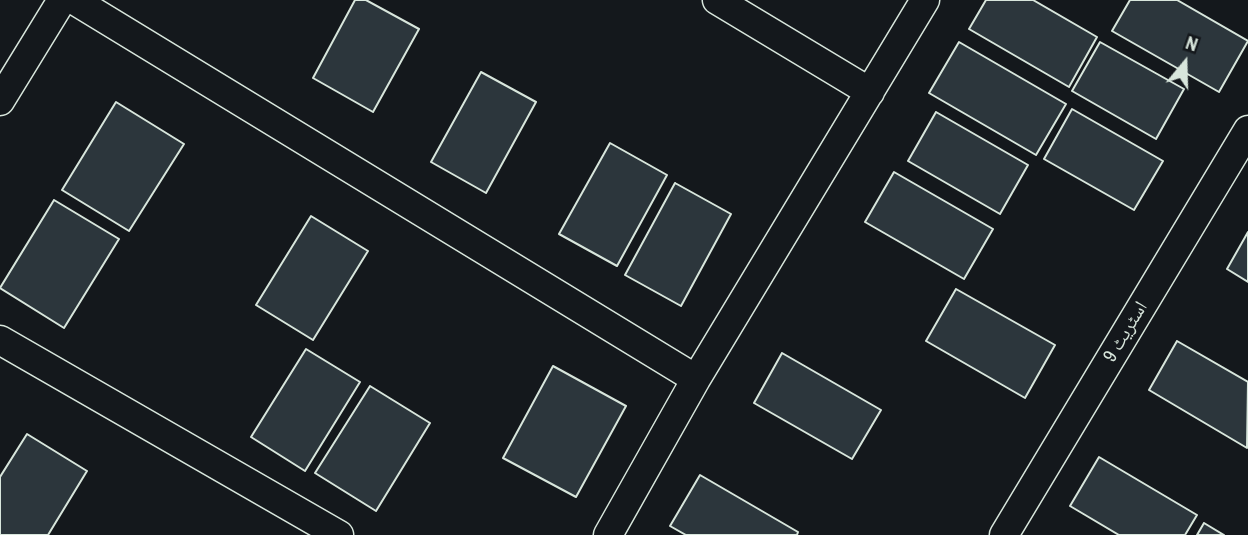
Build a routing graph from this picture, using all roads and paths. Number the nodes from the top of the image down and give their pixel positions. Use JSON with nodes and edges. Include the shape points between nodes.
{"nodes":[{"id":1,"x":62,"y":0,"type":"edge"},
{"id":2,"x":74,"y":0,"type":"edge"},
{"id":3,"x":717,"y":0,"type":"edge"},
{"id":4,"x":925,"y":0,"type":"edge"},
{"id":5,"x":870,"y":92,"type":"junction"},
{"id":6,"x":0,"y":101,"type":"edge"},
{"id":7,"x":1248,"y":130,"type":"edge"},
{"id":8,"x":0,"y":340,"type":"edge"},
{"id":9,"x":696,"y":379,"type":"junction"},
{"id":10,"x":339,"y":535,"type":"edge"},
{"id":11,"x":608,"y":535,"type":"edge"},
{"id":12,"x":1004,"y":535,"type":"edge"}],
"edges":[{"from":1,"to":6,"type":"street"},
{"from":2,"to":9,"type":"street"},
{"from":3,"to":5,"type":"street"},
{"from":4,"to":5,"type":"street"},
{"from":5,"to":9,"type":"street"},
{"from":7,"to":12,"type":"street","name":"اسٹریٹ 9"},
{"from":8,"to":10,"type":"street"},
{"from":9,"to":11,"type":"street"}]}
